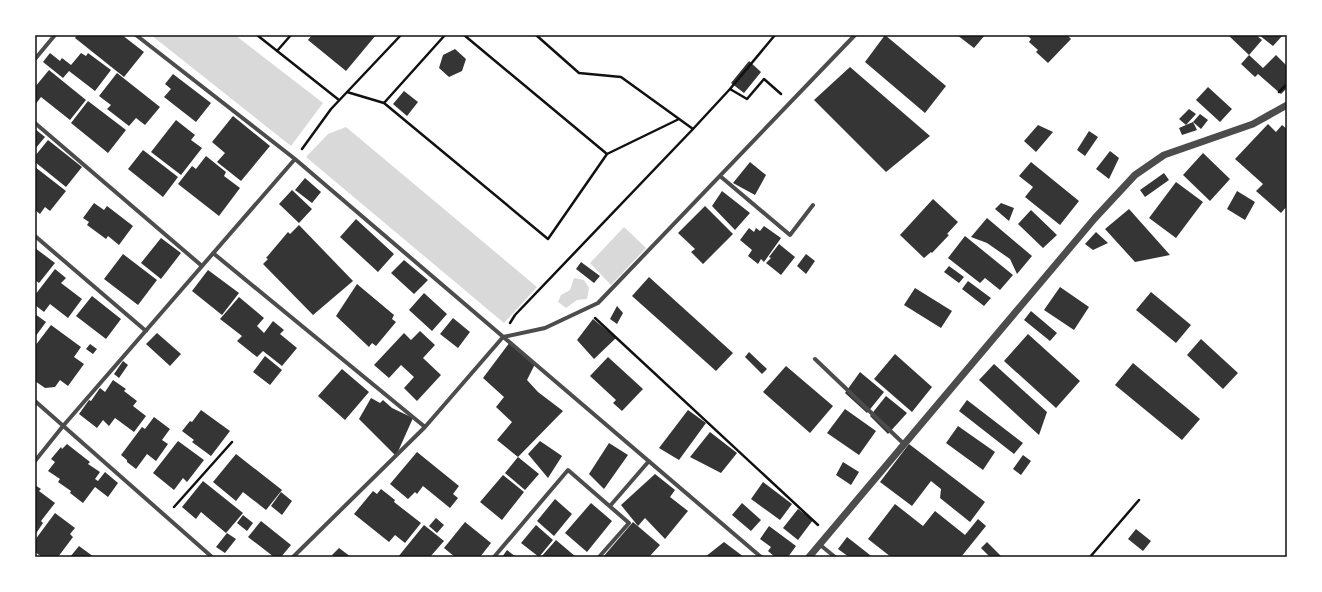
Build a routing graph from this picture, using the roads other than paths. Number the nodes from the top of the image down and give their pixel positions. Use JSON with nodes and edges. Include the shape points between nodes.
{"nodes":[{"id":1,"x":55,"y":35,"type":"edge"},
{"id":2,"x":136,"y":35,"type":"edge"},
{"id":3,"x":855,"y":35,"type":"edge"},
{"id":4,"x":35,"y":59,"type":"edge"},
{"id":5,"x":1287,"y":105,"type":"edge"},
{"id":6,"x":35,"y":123,"type":"edge"},
{"id":7,"x":295,"y":160,"type":"junction"},
{"id":8,"x":720,"y":176,"type":"junction"},
{"id":9,"x":813,"y":205,"type":"dead end"},
{"id":10,"x":35,"y":236,"type":"edge"},
{"id":11,"x":213,"y":253,"type":"junction"},
{"id":12,"x":202,"y":266,"type":"junction"},
{"id":13,"x":146,"y":331,"type":"junction"},
{"id":14,"x":503,"y":337,"type":"junction"},
{"id":15,"x":815,"y":359,"type":"dead end"},
{"id":16,"x":35,"y":401,"type":"edge"},
{"id":17,"x":63,"y":426,"type":"junction"},
{"id":18,"x":425,"y":428,"type":"junction"},
{"id":19,"x":904,"y":444,"type":"junction"},
{"id":20,"x":35,"y":461,"type":"edge"},
{"id":21,"x":649,"y":461,"type":"junction"},
{"id":22,"x":610,"y":506,"type":"junction"},
{"id":23,"x":819,"y":544,"type":"junction"},
{"id":24,"x":212,"y":557,"type":"edge"},
{"id":25,"x":293,"y":557,"type":"edge"},
{"id":26,"x":494,"y":557,"type":"edge"},
{"id":27,"x":599,"y":557,"type":"edge"},
{"id":28,"x":761,"y":557,"type":"edge"},
{"id":29,"x":809,"y":557,"type":"edge"},
{"id":30,"x":834,"y":557,"type":"edge"}],
"edges":[{"from":1,"to":4,"type":"street"},
{"from":2,"to":7,"type":"street"},
{"from":3,"to":8,"type":"street"},
{"from":5,"to":19,"type":"street","via":[[1253,124],[1164,155],[1135,175],[1095,218]]},
{"from":6,"to":12,"type":"street"},
{"from":7,"to":11,"type":"street"},
{"from":7,"to":14,"type":"street"},
{"from":8,"to":9,"type":"street","via":[[790,235]]},
{"from":8,"to":14,"type":"street","via":[[598,303],[545,328]]},
{"from":10,"to":13,"type":"street"},
{"from":11,"to":12,"type":"street"},
{"from":11,"to":18,"type":"street"},
{"from":12,"to":13,"type":"street"},
{"from":13,"to":17,"type":"street"},
{"from":14,"to":18,"type":"street"},
{"from":14,"to":21,"type":"street"},
{"from":15,"to":19,"type":"street"},
{"from":16,"to":17,"type":"street"},
{"from":17,"to":20,"type":"street"},
{"from":17,"to":24,"type":"street"},
{"from":18,"to":25,"type":"street"},
{"from":19,"to":23,"type":"street"},
{"from":21,"to":22,"type":"street"},
{"from":21,"to":28,"type":"street"},
{"from":22,"to":26,"type":"street","via":[[568,470]]},
{"from":22,"to":27,"type":"street","via":[[629,522]]},
{"from":23,"to":29,"type":"street"},
{"from":23,"to":30,"type":"street"}]}
